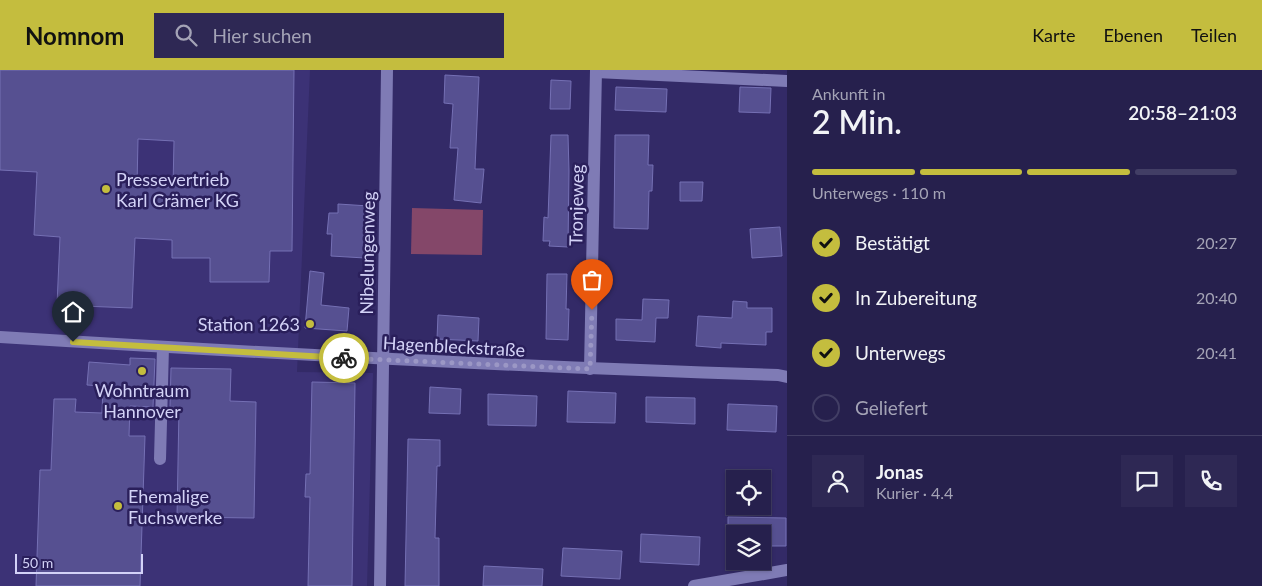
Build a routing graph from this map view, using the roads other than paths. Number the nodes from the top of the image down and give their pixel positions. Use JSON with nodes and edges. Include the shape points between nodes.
{"nodes":[{"id":1,"x":387,"y":70,"type":"edge"},
{"id":2,"x":596,"y":71,"type":"edge"},
{"id":3,"x":787,"y":81,"type":"edge"},
{"id":4,"x":0,"y":337,"type":"edge"},
{"id":5,"x":164,"y":347,"type":"junction"},
{"id":6,"x":384,"y":360,"type":"junction"},
{"id":7,"x":590,"y":369,"type":"junction"},
{"id":8,"x":787,"y":377,"type":"edge"},
{"id":9,"x":160,"y":460,"type":"dead end"},
{"id":10,"x":787,"y":570,"type":"edge"},
{"id":11,"x":380,"y":586,"type":"edge"},
{"id":12,"x":694,"y":586,"type":"edge"}],
"edges":[{"from":1,"to":6,"type":"street","name":"Nibelungenweg"},
{"from":2,"to":3,"type":"street","name":"Tronjeweg"},
{"from":2,"to":7,"type":"street","name":"Tronjeweg"},
{"from":4,"to":5,"type":"street","name":"Hagenbleckstraße"},
{"from":5,"to":6,"type":"street","name":"Hagenbleckstraße"},
{"from":5,"to":9,"type":"street"},
{"from":6,"to":7,"type":"street","name":"Hagenbleckstraße"},
{"from":6,"to":11,"type":"street","name":"Nibelungenweg"},
{"from":7,"to":8,"type":"street","name":"Hagenbleckstraße"},
{"from":10,"to":12,"type":"street"}]}
